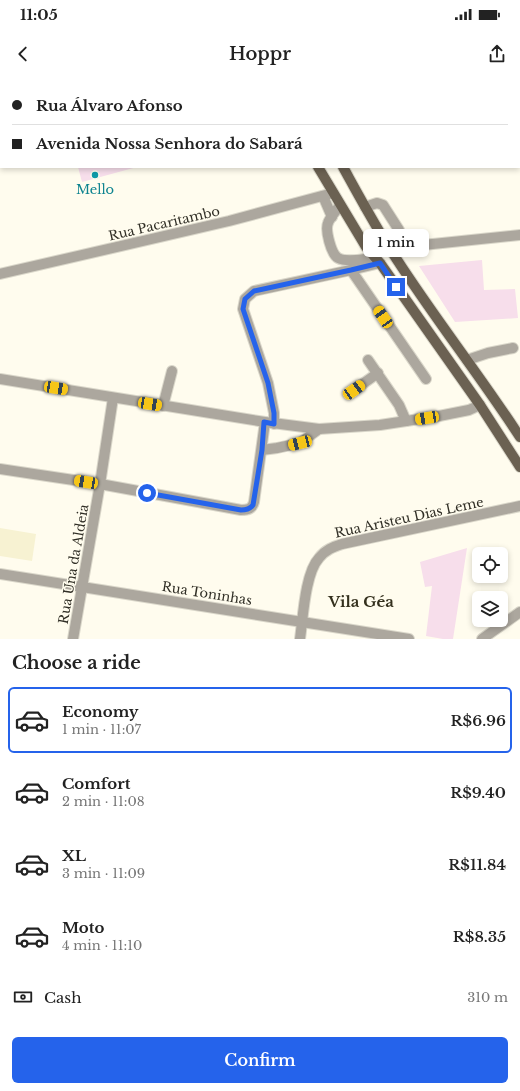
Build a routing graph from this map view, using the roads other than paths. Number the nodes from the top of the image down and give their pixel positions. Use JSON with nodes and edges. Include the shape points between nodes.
{"nodes":[{"id":1,"x":318,"y":168,"type":"edge"},
{"id":2,"x":344,"y":168,"type":"edge"},
{"id":3,"x":328,"y":194,"type":"junction"},
{"id":4,"x":340,"y":205,"type":"junction"},
{"id":5,"x":365,"y":207,"type":"junction"},
{"id":6,"x":332,"y":217,"type":"junction"},
{"id":7,"x":520,"y":234,"type":"edge"},
{"id":8,"x":401,"y":237,"type":"junction"},
{"id":9,"x":366,"y":247,"type":"junction"},
{"id":10,"x":405,"y":249,"type":"junction"},
{"id":11,"x":391,"y":250,"type":"junction"},
{"id":12,"x":377,"y":260,"type":"junction"},
{"id":13,"x":351,"y":270,"type":"junction"},
{"id":14,"x":0,"y":274,"type":"edge"},
{"id":15,"x":513,"y":348,"type":"dead end"},
{"id":16,"x":368,"y":360,"type":"dead end"},
{"id":17,"x":467,"y":360,"type":"junction"},
{"id":18,"x":172,"y":371,"type":"dead end"},
{"id":19,"x":378,"y":373,"type":"junction"},
{"id":20,"x":0,"y":379,"type":"edge"},
{"id":21,"x":426,"y":379,"type":"dead end"},
{"id":22,"x":354,"y":390,"type":"dead end"},
{"id":23,"x":113,"y":398,"type":"junction"},
{"id":24,"x":480,"y":405,"type":"junction"},
{"id":25,"x":163,"y":406,"type":"junction"},
{"id":26,"x":406,"y":421,"type":"junction"},
{"id":27,"x":269,"y":423,"type":"junction"},
{"id":28,"x":517,"y":426,"type":"edge"},
{"id":29,"x":319,"y":429,"type":"junction"},
{"id":30,"x":520,"y":437,"type":"edge"},
{"id":31,"x":262,"y":450,"type":"junction"},
{"id":32,"x":520,"y":467,"type":"edge"},
{"id":33,"x":0,"y":469,"type":"edge"},
{"id":34,"x":100,"y":484,"type":"junction"},
{"id":35,"x":520,"y":506,"type":"edge"},
{"id":36,"x":0,"y":574,"type":"edge"},
{"id":37,"x":81,"y":587,"type":"junction"},
{"id":38,"x":520,"y":612,"type":"edge"},
{"id":39,"x":303,"y":622,"type":"junction"},
{"id":40,"x":73,"y":639,"type":"edge"},
{"id":41,"x":300,"y":639,"type":"edge"},
{"id":42,"x":410,"y":639,"type":"edge"},
{"id":43,"x":482,"y":639,"type":"edge"}],
"edges":[{"from":1,"to":3,"type":"main road"},
{"from":2,"to":5,"type":"main road"},
{"from":3,"to":4,"type":"main road"},
{"from":3,"to":6,"type":"street"},
{"from":3,"to":14,"type":"street","name":"Rua Pacaritambo","via":[[229,221]]},
{"from":4,"to":6,"type":"street"},
{"from":4,"to":9,"type":"main road"},
{"from":5,"to":8,"type":"street","via":[[377,203],[383,205]]},
{"from":5,"to":11,"type":"main road"},
{"from":6,"to":12,"type":"street","via":[[327,231],[332,253],[338,258],[348,260]]},
{"from":7,"to":10,"type":"street"},
{"from":8,"to":10,"type":"street"},
{"from":8,"to":11,"type":"street"},
{"from":9,"to":11,"type":"main road","via":[[381,253]]},
{"from":9,"to":12,"type":"main road"},
{"from":10,"to":11,"type":"street"},
{"from":11,"to":17,"type":"main road"},
{"from":12,"to":13,"type":"street"},
{"from":12,"to":24,"type":"main road"},
{"from":13,"to":21,"type":"street"},
{"from":13,"to":27,"type":"street","via":[[254,291],[245,299],[243,309],[274,413]]},
{"from":15,"to":17,"type":"street"},
{"from":16,"to":19,"type":"street"},
{"from":17,"to":28,"type":"main road"},
{"from":18,"to":25,"type":"street"},
{"from":19,"to":22,"type":"street"},
{"from":19,"to":26,"type":"street","via":[[400,405]]},
{"from":20,"to":23,"type":"street"},
{"from":23,"to":25,"type":"street"},
{"from":23,"to":34,"type":"street","name":"Rua Una da Aldeia"},
{"from":24,"to":26,"type":"street","via":[[469,410]]},
{"from":24,"to":32,"type":"main road"},
{"from":25,"to":27,"type":"street"},
{"from":26,"to":29,"type":"street"},
{"from":27,"to":29,"type":"street"},
{"from":27,"to":31,"type":"street"},
{"from":28,"to":30,"type":"main road"},
{"from":29,"to":31,"type":"street","via":[[300,443]]},
{"from":31,"to":34,"type":"street","via":[[254,502],[247,510]]},
{"from":33,"to":34,"type":"street"},
{"from":34,"to":37,"type":"street","name":"Rua Una da Aldeia"},
{"from":35,"to":39,"type":"street","name":"Rua Aristeu Dias Leme","via":[[330,548],[318,558],[312,570]]},
{"from":36,"to":37,"type":"street","name":"Rua Toninhas"},
{"from":37,"to":39,"type":"street","name":"Rua Toninhas"},
{"from":37,"to":40,"type":"street","name":"Rua Una da Aldeia"},
{"from":38,"to":43,"type":"street"},
{"from":39,"to":41,"type":"street","name":"Rua Aristeu Dias Leme"},
{"from":39,"to":42,"type":"street","name":"Rua Toninhas"}]}
